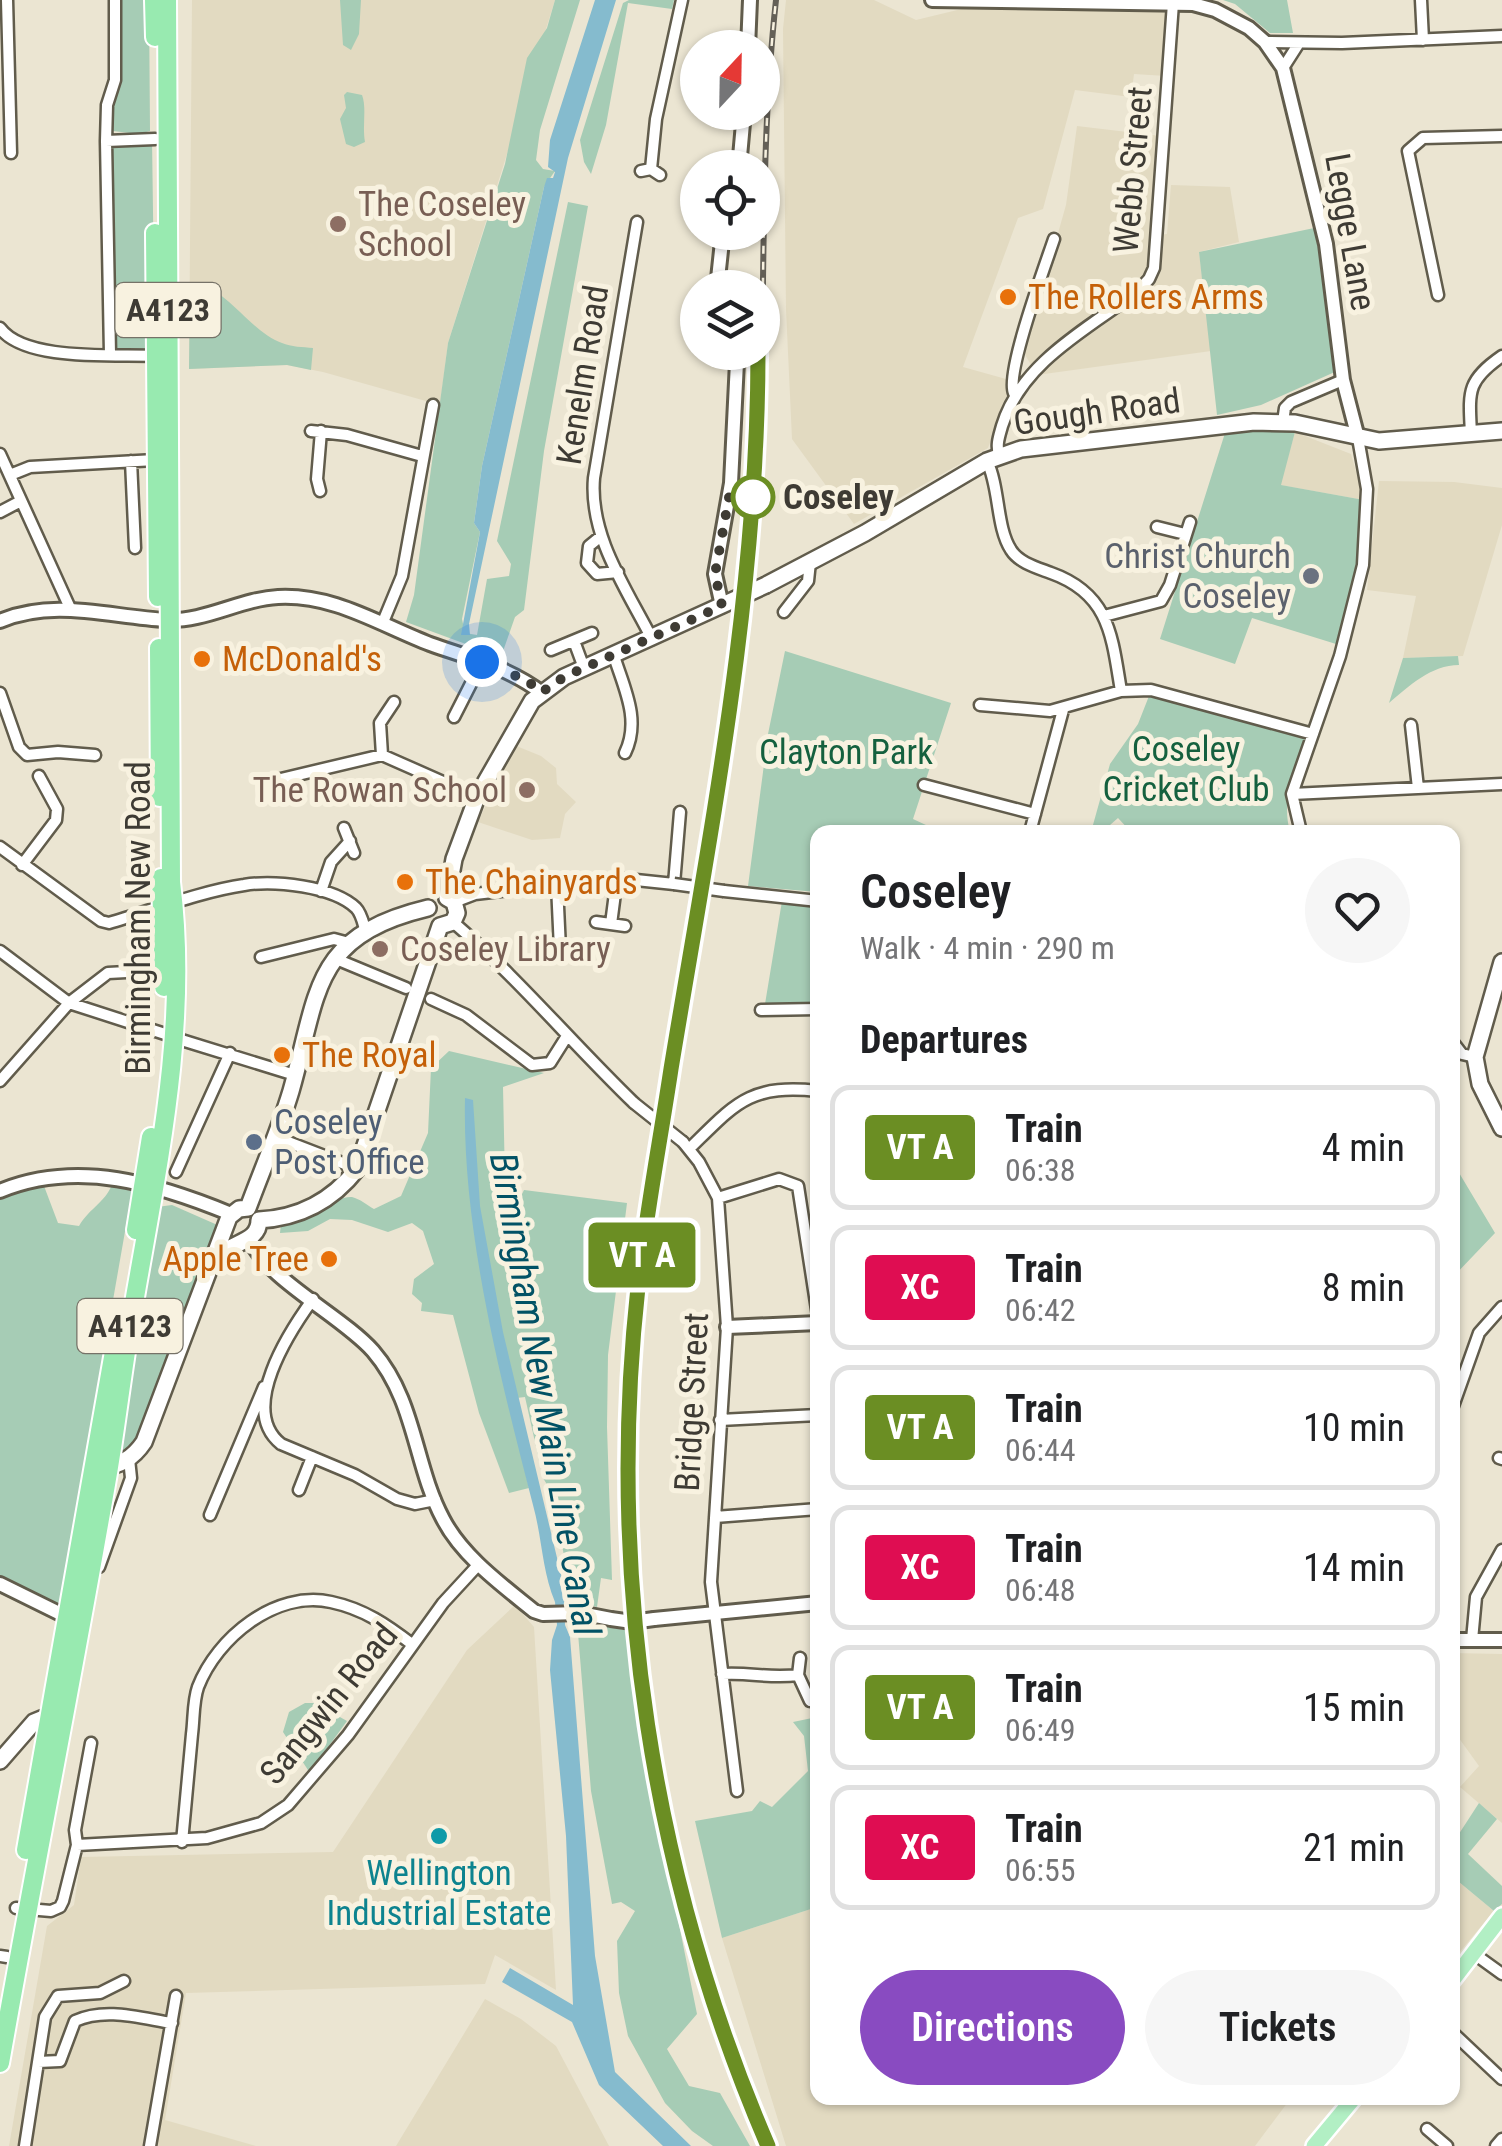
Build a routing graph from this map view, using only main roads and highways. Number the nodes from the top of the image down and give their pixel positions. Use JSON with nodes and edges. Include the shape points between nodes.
{"nodes":[{"id":1,"x":154,"y":0,"type":"edge"},
{"id":2,"x":166,"y":0,"type":"edge"},
{"id":3,"x":162,"y":356,"type":"junction"},
{"id":4,"x":1502,"y":432,"type":"edge"},
{"id":5,"x":450,"y":900,"type":"junction"},
{"id":6,"x":168,"y":906,"type":"junction"},
{"id":7,"x":428,"y":908,"type":"junction"},
{"id":8,"x":446,"y":924,"type":"junction"},
{"id":9,"x":1502,"y":962,"type":"edge"},
{"id":10,"x":170,"y":1036,"type":"junction"},
{"id":11,"x":1463,"y":1057,"type":"edge"},
{"id":12,"x":1501,"y":1123,"type":"edge"},
{"id":13,"x":254,"y":1214,"type":"junction"},
{"id":14,"x":230,"y":1220,"type":"junction"},
{"id":15,"x":246,"y":1240,"type":"junction"},
{"id":16,"x":213,"y":1262,"type":"junction"},
{"id":17,"x":102,"y":1466,"type":"junction"},
{"id":18,"x":57,"y":1713,"type":"junction"},
{"id":19,"x":0,"y":1761,"type":"edge"},
{"id":20,"x":22,"y":1909,"type":"junction"},
{"id":21,"x":1502,"y":1916,"type":"edge"},
{"id":22,"x":3,"y":1956,"type":"edge"},
{"id":23,"x":1460,"y":1970,"type":"edge"},
{"id":24,"x":0,"y":1998,"type":"edge"},
{"id":25,"x":0,"y":2063,"type":"edge"},
{"id":26,"x":1348,"y":2105,"type":"edge"},
{"id":27,"x":1314,"y":2146,"type":"edge"}],
"edges":[{"from":1,"to":3,"type":"highway","name":"Birmingham New Road","number":"A4123"},
{"from":2,"to":3,"type":"highway","name":"Birmingham New Road","number":"A4123"},
{"from":3,"to":6,"type":"highway","name":"Birmingham New Road","number":"A4123"},
{"from":4,"to":5,"type":"main road","name":"Gough Road","bridge":true,"via":[[1379,441],[1283,422],[1234,423],[993,458],[766,585],[542,692],[477,797],[454,859]]},
{"from":5,"to":7,"type":"main road","via":[[438,898]]},
{"from":5,"to":8,"type":"main road","via":[[457,913]]},
{"from":6,"to":10,"type":"highway","name":"Birmingham New Road","number":"A4123"},
{"from":6,"to":10,"type":"highway","name":"Birmingham New Road","number":"A4123"},
{"from":7,"to":8,"type":"main road","via":[[430,918]]},
{"from":7,"to":13,"type":"main road","via":[[365,929],[314,997]]},
{"from":8,"to":13,"type":"main road","via":[[357,1169],[309,1209]]},
{"from":9,"to":11,"type":"main road"},
{"from":10,"to":17,"type":"highway","name":"Birmingham New Road","number":"A4123"},
{"from":11,"to":12,"type":"main road"},
{"from":13,"to":14,"type":"main road","via":[[239,1209]]},
{"from":13,"to":15,"type":"main road","via":[[259,1230]]},
{"from":14,"to":15,"type":"main road","via":[[234,1237]]},
{"from":14,"to":16,"type":"main road"},
{"from":15,"to":16,"type":"main road"},
{"from":16,"to":17,"type":"main road","via":[[144,1442],[128,1459]]},
{"from":17,"to":18,"type":"highway","name":"Birmingham New Road","number":"A4123","via":[[69,1618]]},
{"from":17,"to":18,"type":"highway","name":"Birmingham New Road","number":"A4123","via":[[84,1605]]},
{"from":18,"to":19,"type":"main road","via":[[34,1722]]},
{"from":18,"to":20,"type":"highway","name":"Birmingham New Road","number":"A4123"},
{"from":20,"to":22,"type":"highway","name":"Birmingham New Road","number":"A4123"},
{"from":20,"to":25,"type":"highway","name":"Birmingham New Road","number":"A4123"},
{"from":21,"to":23,"type":"main road"},
{"from":22,"to":24,"type":"highway","name":"Birmingham New Road","number":"A4123"},
{"from":26,"to":27,"type":"main road"}]}
